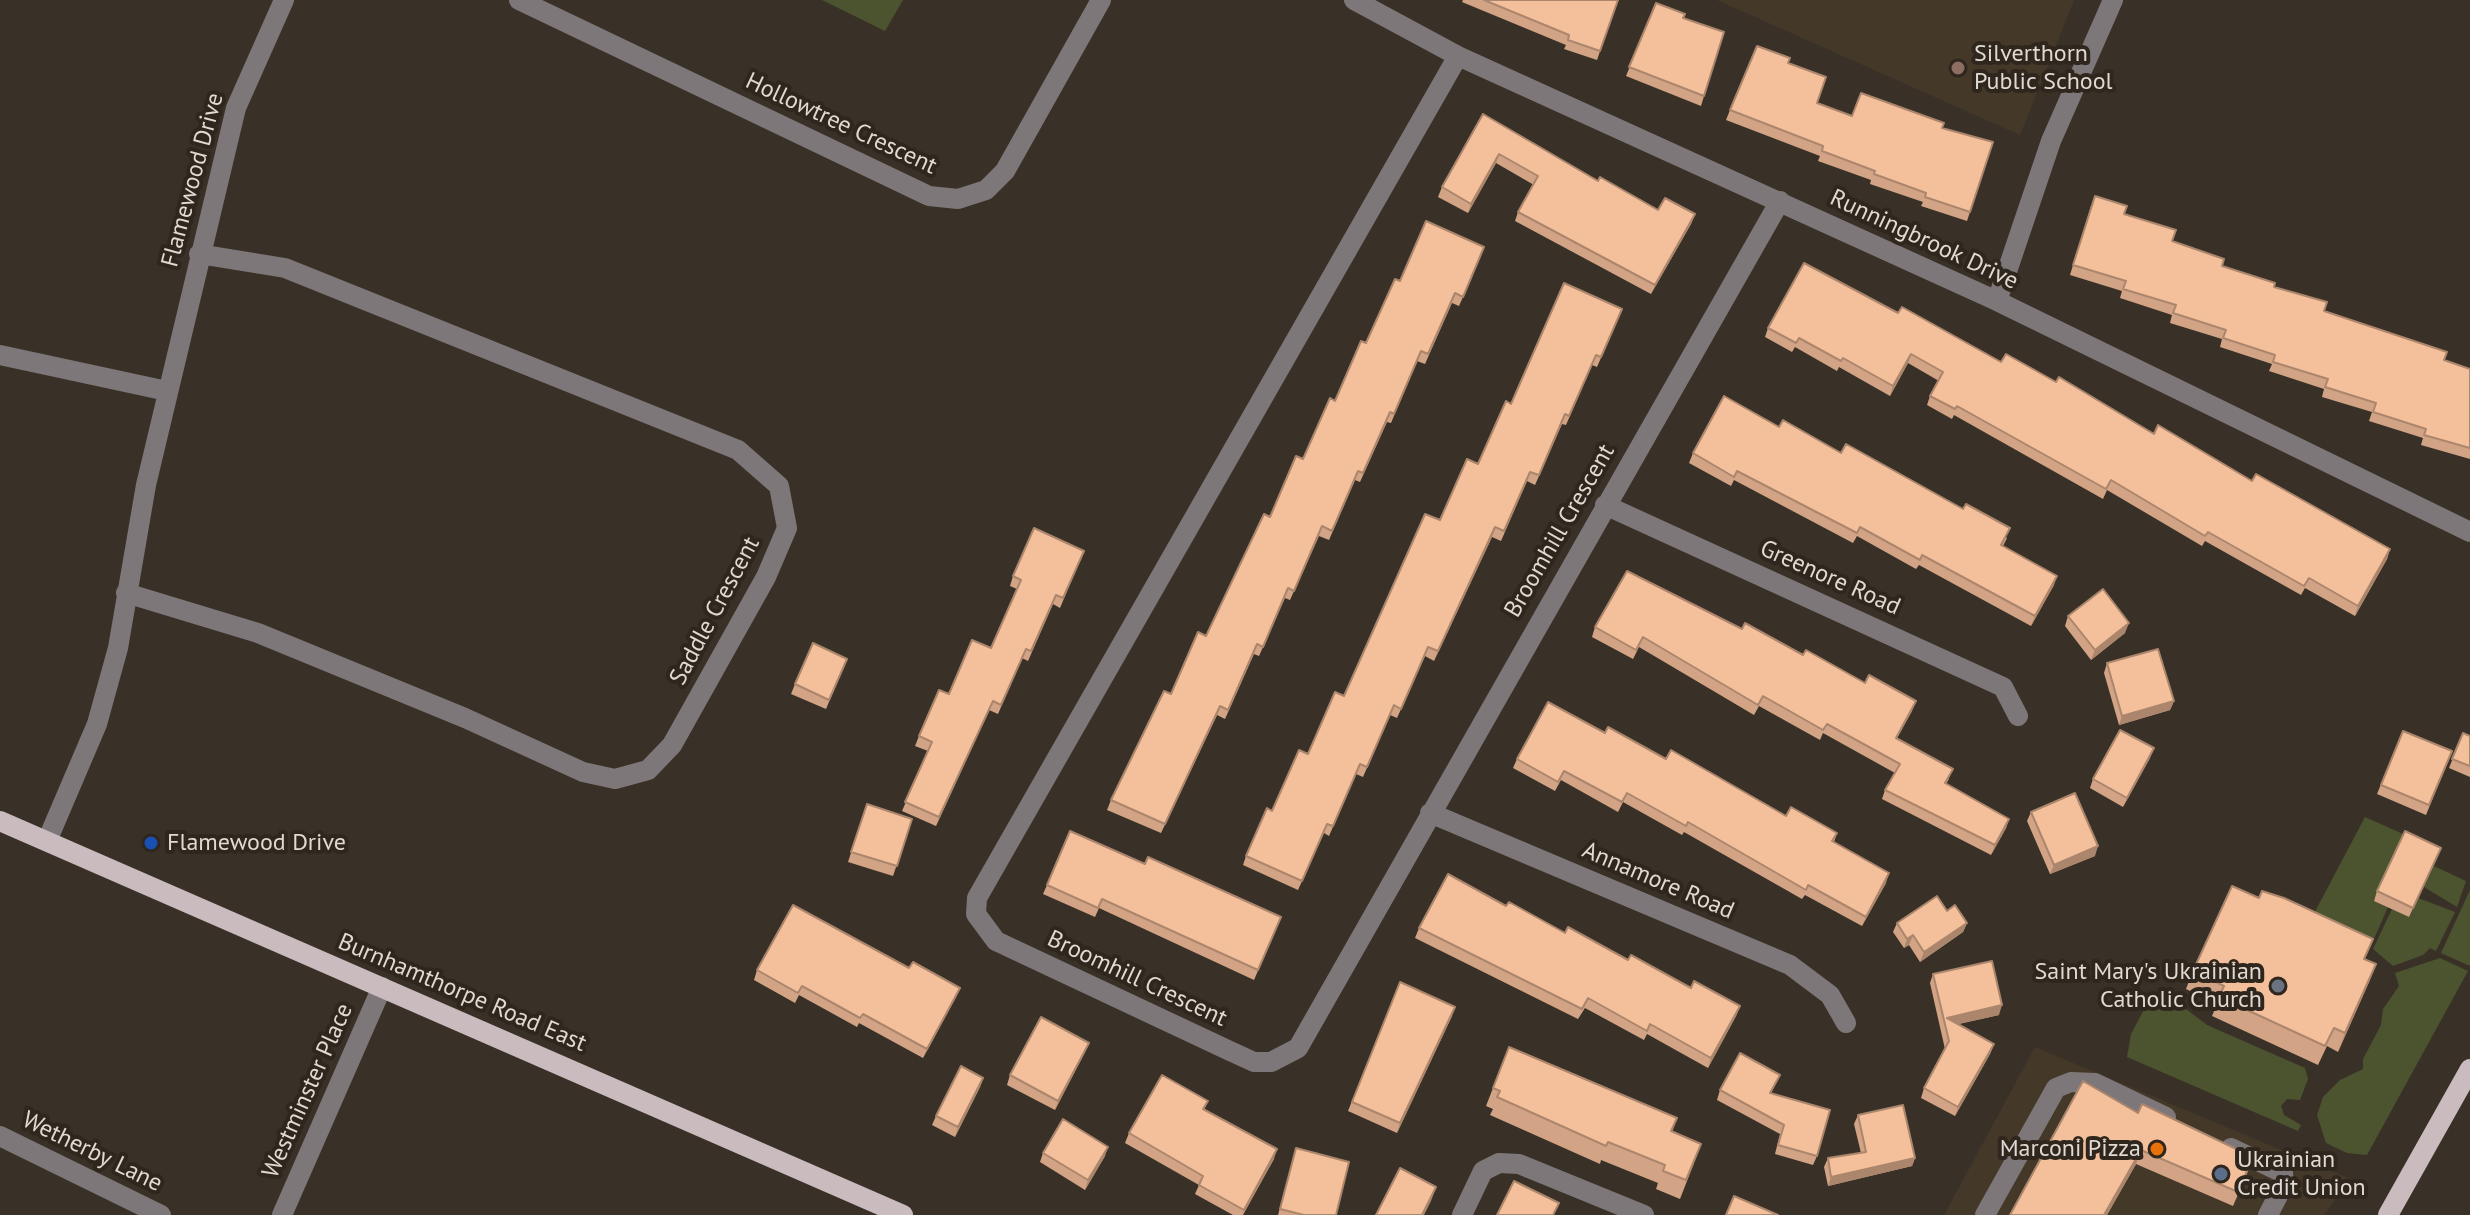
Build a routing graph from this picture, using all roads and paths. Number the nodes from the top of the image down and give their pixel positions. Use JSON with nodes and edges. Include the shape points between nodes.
{"nodes":[{"id":1,"x":284,"y":0,"type":"edge"},
{"id":2,"x":519,"y":0,"type":"edge"},
{"id":3,"x":1101,"y":0,"type":"edge"},
{"id":4,"x":1354,"y":0,"type":"edge"},
{"id":5,"x":2113,"y":0,"type":"edge"},
{"id":6,"x":1458,"y":56,"type":"junction"},
{"id":7,"x":1780,"y":201,"type":"junction"},
{"id":8,"x":199,"y":254,"type":"junction"},
{"id":9,"x":1997,"y":301,"type":"junction"},
{"id":10,"x":0,"y":355,"type":"edge"},
{"id":11,"x":167,"y":391,"type":"junction"},
{"id":12,"x":1605,"y":505,"type":"junction"},
{"id":13,"x":2470,"y":532,"type":"edge"},
{"id":14,"x":126,"y":593,"type":"junction"},
{"id":15,"x":2018,"y":716,"type":"dead end"},
{"id":16,"x":1430,"y":813,"type":"junction"},
{"id":17,"x":0,"y":821,"type":"edge"},
{"id":18,"x":47,"y":841,"type":"junction"},
{"id":19,"x":382,"y":987,"type":"junction"},
{"id":20,"x":1846,"y":1023,"type":"dead end"},
{"id":21,"x":2470,"y":1069,"type":"edge"},
{"id":22,"x":2182,"y":1124,"type":"edge"},
{"id":23,"x":0,"y":1136,"type":"edge"},
{"id":24,"x":2211,"y":1138,"type":"edge"},
{"id":25,"x":161,"y":1215,"type":"edge"},
{"id":26,"x":282,"y":1215,"type":"edge"},
{"id":27,"x":903,"y":1215,"type":"edge"},
{"id":28,"x":1462,"y":1215,"type":"edge"},
{"id":29,"x":1644,"y":1215,"type":"edge"},
{"id":30,"x":1985,"y":1215,"type":"edge"},
{"id":31,"x":2268,"y":1215,"type":"edge"},
{"id":32,"x":2388,"y":1215,"type":"edge"}],
"edges":[{"from":1,"to":8,"type":"street","name":"Flamewood Drive","via":[[236,108]]},
{"from":2,"to":3,"type":"street","name":"Hollowtree Crescent","via":[[929,196],[958,199],[986,190],[1005,171]]},
{"from":4,"to":6,"type":"street","name":"Runningbrook Drive"},
{"from":5,"to":9,"type":"street","via":[[2051,141]]},
{"from":6,"to":7,"type":"street","name":"Runningbrook Drive"},
{"from":6,"to":16,"type":"street","name":"Broomhill Crescent","via":[[987,878],[976,914],[996,941],[1254,1062],[1271,1062],[1298,1048]]},
{"from":7,"to":9,"type":"street","name":"Runningbrook Drive"},
{"from":7,"to":12,"type":"street","name":"Broomhill Crescent"},
{"from":8,"to":11,"type":"street","name":"Flamewood Drive"},
{"from":8,"to":14,"type":"street","name":"Saddle Crescent","via":[[285,268],[738,450],[779,486],[787,528],[766,577],[672,745],[648,770],[615,779],[583,772],[451,711],[258,633]]},
{"from":9,"to":13,"type":"street","name":"Runningbrook Drive"},
{"from":10,"to":11,"type":"street"},
{"from":11,"to":14,"type":"street","name":"Flamewood Drive"},
{"from":12,"to":15,"type":"street","name":"Greenore Road","via":[[2003,687]]},
{"from":12,"to":16,"type":"street","name":"Broomhill Crescent"},
{"from":14,"to":18,"type":"street","name":"Flamewood Drive","via":[[118,648],[97,724]]},
{"from":16,"to":20,"type":"street","name":"Annamore Road","via":[[1790,965],[1830,995]]},
{"from":17,"to":18,"type":"main road","name":"Burnhamthorpe Road East"},
{"from":18,"to":19,"type":"main road","name":"Burnhamthorpe Road East"},
{"from":19,"to":26,"type":"street","name":"Westminster Place"},
{"from":19,"to":27,"type":"main road","name":"Burnhamthorpe Road East"},
{"from":21,"to":32,"type":"main road"},
{"from":22,"to":30,"type":"street","via":[[2095,1083],[2071,1082],[2056,1088]]},
{"from":23,"to":25,"type":"street","name":"Wetherby Lane"},
{"from":24,"to":31,"type":"street","via":[[2283,1173],[2284,1184]]},
{"from":28,"to":29,"type":"street","via":[[1483,1171],[1499,1163],[1519,1164]]}]}
